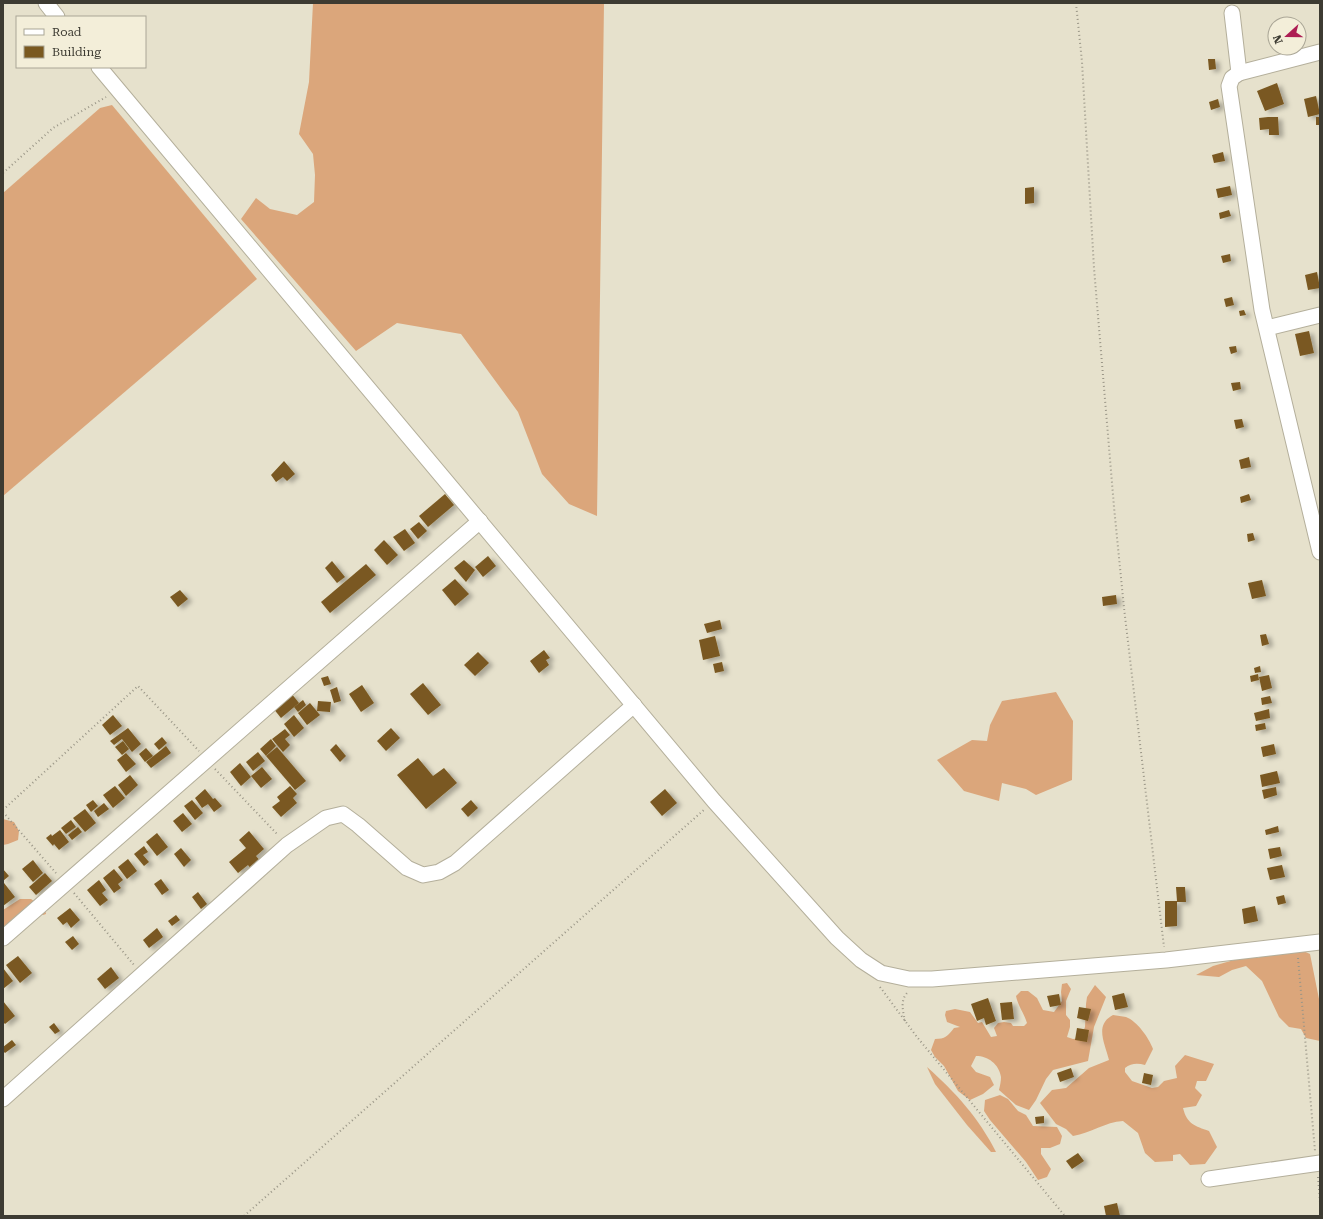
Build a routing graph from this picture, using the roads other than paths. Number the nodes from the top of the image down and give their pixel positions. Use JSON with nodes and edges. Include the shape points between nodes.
{"nodes":[{"id":1,"x":46,"y":3,"type":"edge"},
{"id":2,"x":1232,"y":13,"type":"dead end"},
{"id":3,"x":56,"y":16,"type":"edge"},
{"id":4,"x":1320,"y":52,"type":"edge"},
{"id":5,"x":100,"y":68,"type":"edge"},
{"id":6,"x":1239,"y":73,"type":"junction"},
{"id":7,"x":1320,"y":315,"type":"edge"},
{"id":8,"x":1267,"y":328,"type":"junction"},
{"id":9,"x":480,"y":521,"type":"junction"},
{"id":10,"x":1320,"y":552,"type":"edge"},
{"id":11,"x":634,"y":705,"type":"junction"},
{"id":12,"x":3,"y":938,"type":"edge"},
{"id":13,"x":1320,"y":942,"type":"edge"},
{"id":14,"x":3,"y":1099,"type":"edge"},
{"id":15,"x":1318,"y":1163,"type":"edge"},
{"id":16,"x":1209,"y":1179,"type":"dead end"}],
"edges":[{"from":1,"to":3,"type":"street"},
{"from":2,"to":6,"type":"street"},
{"from":4,"to":6,"type":"street"},
{"from":5,"to":9,"type":"street"},
{"from":6,"to":8,"type":"street","via":[[1232,78],[1229,86],[1255,269]]},
{"from":7,"to":8,"type":"street"},
{"from":8,"to":10,"type":"street"},
{"from":9,"to":11,"type":"street"},
{"from":9,"to":12,"type":"street"},
{"from":11,"to":13,"type":"street","via":[[714,801],[837,938],[861,960],[881,973],[909,979],[932,980],[1166,960]]},
{"from":11,"to":14,"type":"street","via":[[455,862],[439,872],[423,875],[408,868],[343,814],[326,818],[287,845]]},
{"from":15,"to":16,"type":"street"}]}
